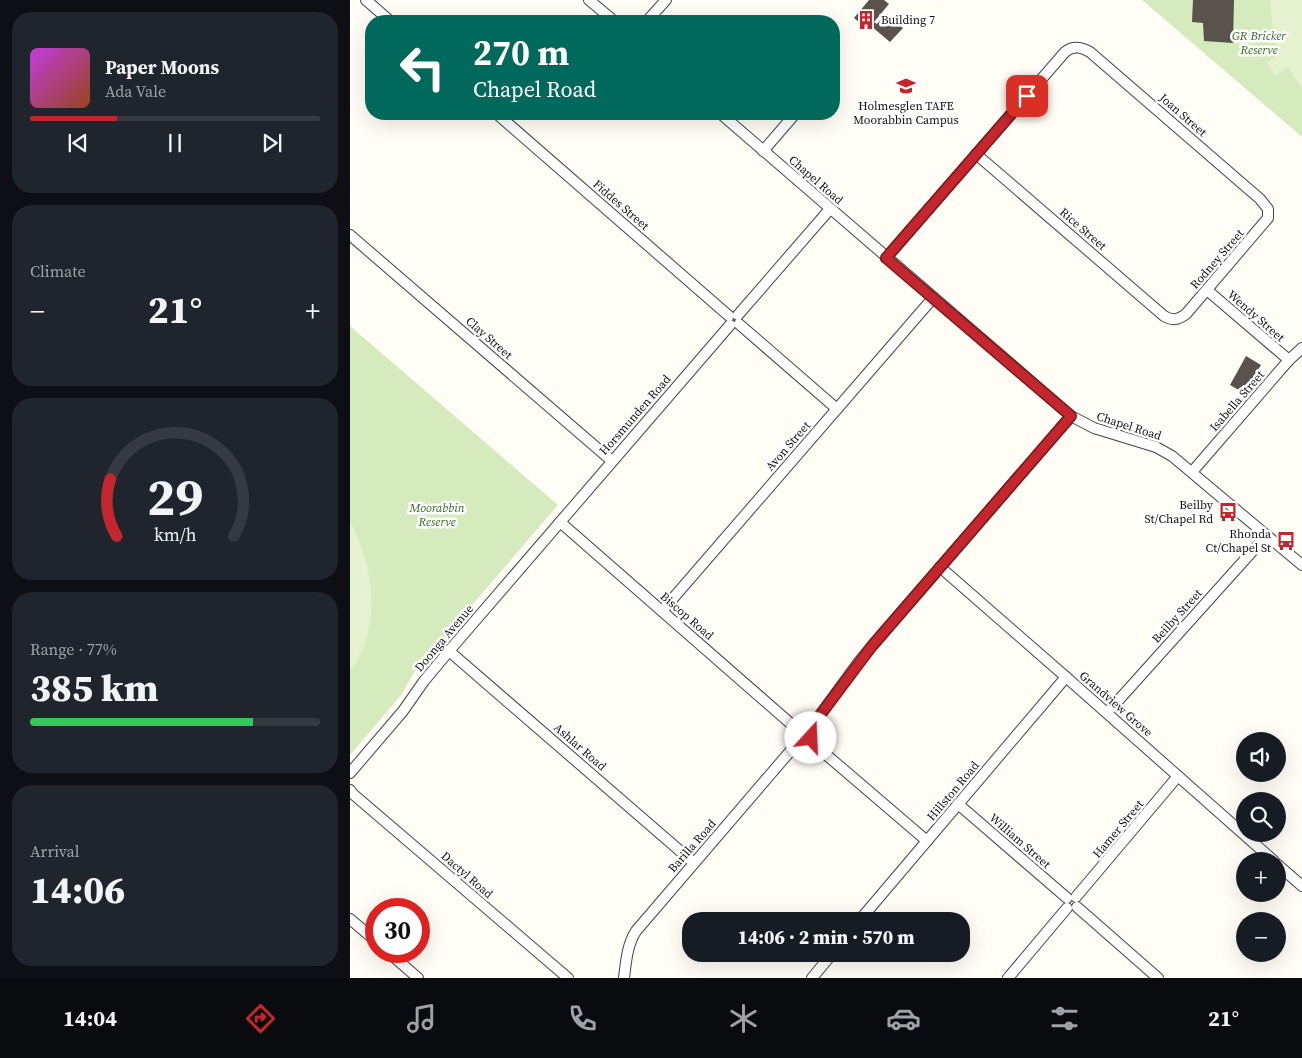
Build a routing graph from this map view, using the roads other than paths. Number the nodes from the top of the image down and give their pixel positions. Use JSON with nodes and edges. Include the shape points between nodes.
{"nodes":[{"id":1,"x":366,"y":0,"type":"edge"},
{"id":2,"x":589,"y":0,"type":"edge"},
{"id":3,"x":666,"y":0,"type":"edge"},
{"id":4,"x":383,"y":15,"type":"edge"},
{"id":5,"x":607,"y":15,"type":"edge"},
{"id":6,"x":652,"y":15,"type":"edge"},
{"id":7,"x":503,"y":120,"type":"edge"},
{"id":8,"x":727,"y":120,"type":"edge"},
{"id":9,"x":790,"y":120,"type":"edge"},
{"id":10,"x":763,"y":150,"type":"junction"},
{"id":11,"x":976,"y":154,"type":"junction"},
{"id":12,"x":830,"y":209,"type":"junction"},
{"id":13,"x":1268,"y":209,"type":"joint"},
{"id":14,"x":350,"y":235,"type":"edge"},
{"id":15,"x":886,"y":258,"type":"junction"},
{"id":16,"x":1207,"y":290,"type":"junction"},
{"id":17,"x":933,"y":298,"type":"junction"},
{"id":18,"x":734,"y":320,"type":"junction"},
{"id":19,"x":1174,"y":320,"type":"joint"},
{"id":20,"x":1302,"y":348,"type":"edge"},
{"id":21,"x":1289,"y":360,"type":"junction"},
{"id":22,"x":837,"y":409,"type":"junction"},
{"id":23,"x":1071,"y":416,"type":"junction"},
{"id":24,"x":612,"y":461,"type":"junction"},
{"id":25,"x":1192,"y":472,"type":"junction"},
{"id":26,"x":560,"y":522,"type":"junction"},
{"id":27,"x":1267,"y":535,"type":"junction"},
{"id":28,"x":1302,"y":564,"type":"edge"},
{"id":29,"x":940,"y":567,"type":"junction"},
{"id":30,"x":662,"y":611,"type":"junction"},
{"id":31,"x":449,"y":651,"type":"junction"},
{"id":32,"x":1066,"y":677,"type":"junction"},
{"id":33,"x":1107,"y":713,"type":"junction"},
{"id":34,"x":806,"y":737,"type":"junction"},
{"id":35,"x":350,"y":773,"type":"edge"},
{"id":36,"x":1178,"y":776,"type":"junction"},
{"id":37,"x":350,"y":790,"type":"edge"},
{"id":38,"x":958,"y":804,"type":"junction"},
{"id":39,"x":927,"y":841,"type":"junction"},
{"id":40,"x":1264,"y":852,"type":"edge"},
{"id":41,"x":694,"y":863,"type":"junction"},
{"id":42,"x":1286,"y":871,"type":"edge"},
{"id":43,"x":1302,"y":886,"type":"edge"},
{"id":44,"x":1072,"y":903,"type":"junction"},
{"id":45,"x":867,"y":912,"type":"edge"},
{"id":46,"x":350,"y":918,"type":"edge"},
{"id":47,"x":365,"y":932,"type":"edge"},
{"id":48,"x":825,"y":962,"type":"edge"},
{"id":49,"x":401,"y":963,"type":"edge"},
{"id":50,"x":418,"y":978,"type":"edge"},
{"id":51,"x":568,"y":978,"type":"edge"},
{"id":52,"x":624,"y":978,"type":"edge"},
{"id":53,"x":812,"y":978,"type":"edge"},
{"id":54,"x":1008,"y":978,"type":"edge"},
{"id":55,"x":1158,"y":978,"type":"edge"}],
"edges":[{"from":1,"to":4,"type":"street"},
{"from":2,"to":5,"type":"street"},
{"from":3,"to":6,"type":"street"},
{"from":7,"to":18,"type":"street","name":"Fiddes Street"},
{"from":8,"to":10,"type":"street","name":"Chapel Road"},
{"from":9,"to":10,"type":"street"},
{"from":10,"to":12,"type":"street","name":"Chapel Road"},
{"from":11,"to":13,"type":"street","name":"Joan Street","via":[[1065,52],[1081,47]]},
{"from":11,"to":15,"type":"street"},
{"from":11,"to":19,"type":"street","name":"Rice Street","via":[[1164,316]]},
{"from":12,"to":15,"type":"street","name":"Chapel Road"},
{"from":12,"to":18,"type":"street","name":"Horsmunden Road"},
{"from":13,"to":16,"type":"street","name":"Rodney Street","via":[[1266,221]]},
{"from":14,"to":24,"type":"street","name":"Clay Street"},
{"from":15,"to":17,"type":"street","name":"Chapel Road"},
{"from":16,"to":19,"type":"street","name":"Rodney Street","via":[[1186,314]]},
{"from":16,"to":21,"type":"street","name":"Wendy Street"},
{"from":17,"to":22,"type":"street","name":"Avon Street"},
{"from":17,"to":23,"type":"street","name":"Chapel Road"},
{"from":18,"to":22,"type":"street","name":"Fiddes Street"},
{"from":18,"to":24,"type":"street","name":"Horsmunden Road"},
{"from":20,"to":21,"type":"street","name":"Isabella Street"},
{"from":21,"to":25,"type":"street","name":"Isabella Street"},
{"from":22,"to":30,"type":"street","name":"Avon Street"},
{"from":23,"to":25,"type":"street","name":"Chapel Road","via":[[1094,428],[1164,451]]},
{"from":23,"to":29,"type":"street","name":"Barilla Road"},
{"from":24,"to":26,"type":"street","name":"Horsmunden Road"},
{"from":25,"to":27,"type":"street","name":"Chapel Road"},
{"from":26,"to":30,"type":"street","name":"Biscop Road"},
{"from":26,"to":31,"type":"street","name":"Doonga Avenue"},
{"from":27,"to":28,"type":"street","name":"Chapel Road"},
{"from":27,"to":33,"type":"street","name":"Beilby Street"},
{"from":29,"to":32,"type":"street","name":"Grandview Grove"},
{"from":29,"to":34,"type":"street","name":"Barilla Road","via":[[862,658]]},
{"from":30,"to":34,"type":"street","name":"Biscop Road","via":[[798,730],[796,736]]},
{"from":31,"to":35,"type":"street","name":"Doonga Avenue"},
{"from":31,"to":41,"type":"street","name":"Ashlar Road"},
{"from":32,"to":33,"type":"street","name":"Grandview Grove"},
{"from":32,"to":38,"type":"street","name":"Hillston Road"},
{"from":33,"to":36,"type":"street","name":"Grandview Grove"},
{"from":34,"to":39,"type":"street"},
{"from":34,"to":41,"type":"street","name":"Barilla Road"},
{"from":36,"to":40,"type":"street","name":"Grandview Grove"},
{"from":36,"to":44,"type":"street","name":"Hamer Street"},
{"from":37,"to":51,"type":"street","name":"Dactyl Road"},
{"from":38,"to":39,"type":"street","name":"Hillston Road"},
{"from":38,"to":44,"type":"street","name":"William Street"},
{"from":39,"to":45,"type":"street","name":"Hillston Road"},
{"from":41,"to":52,"type":"street","name":"Barilla Road","via":[[636,931],[628,948]]},
{"from":42,"to":43,"type":"street"},
{"from":44,"to":54,"type":"street","name":"Hamer Street"},
{"from":44,"to":55,"type":"street","name":"William Street"},
{"from":46,"to":47,"type":"street"},
{"from":48,"to":53,"type":"street"},
{"from":49,"to":50,"type":"street"}]}
